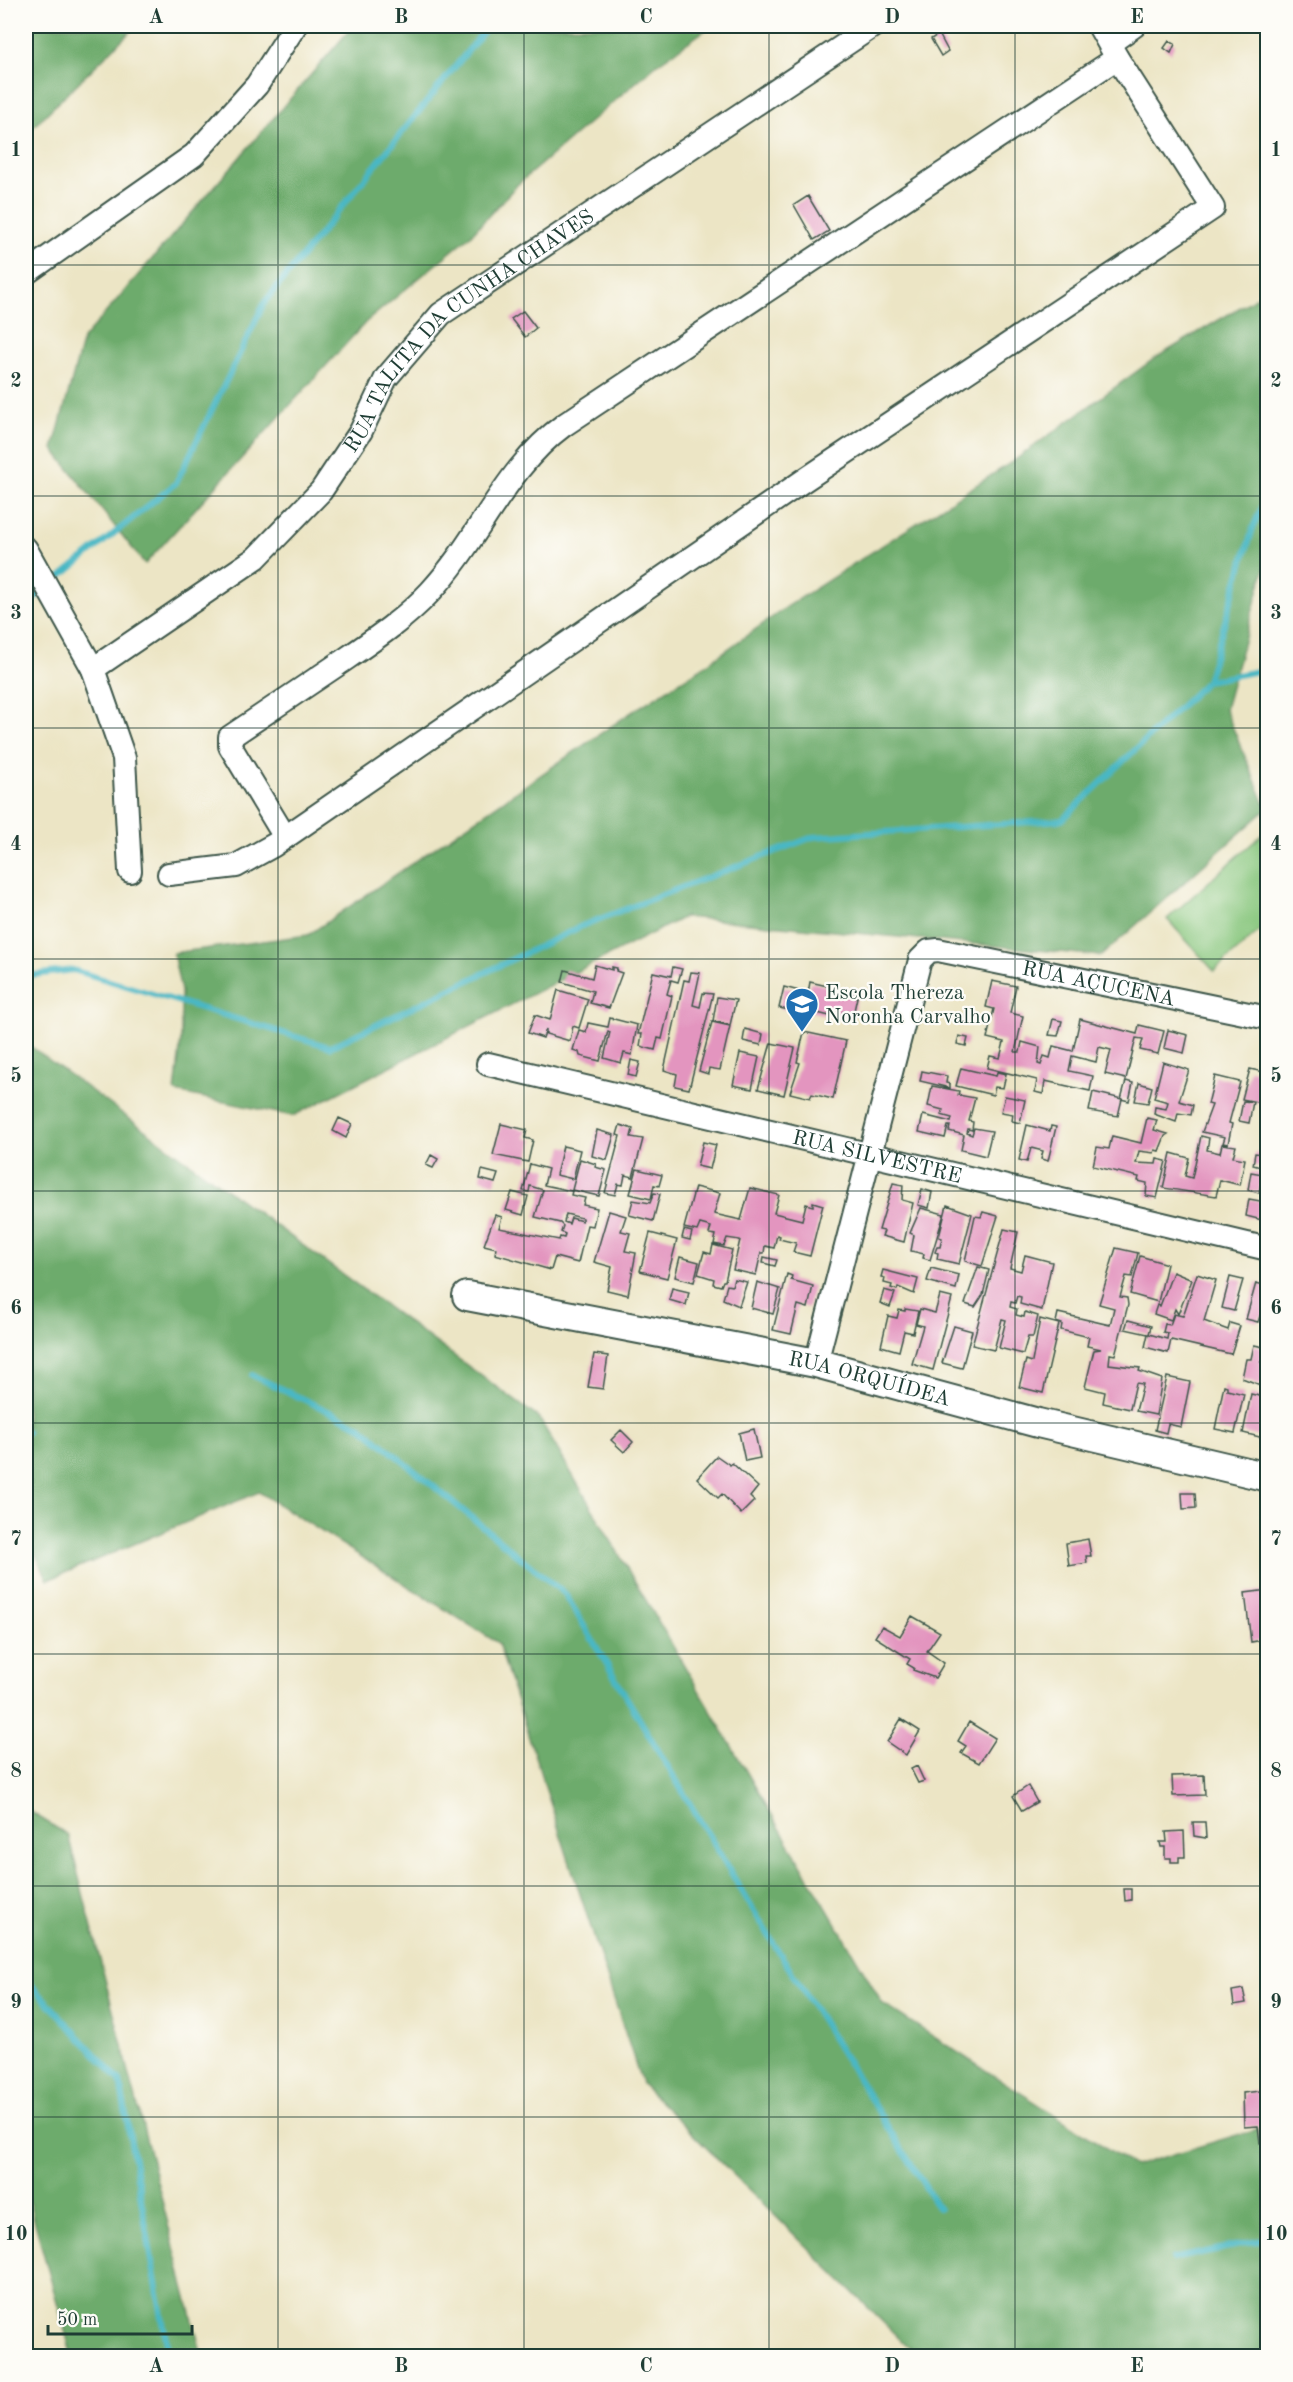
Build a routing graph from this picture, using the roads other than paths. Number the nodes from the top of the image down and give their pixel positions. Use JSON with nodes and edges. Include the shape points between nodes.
{"nodes":[{"id":1,"x":295,"y":26,"type":"edge"},
{"id":2,"x":873,"y":26,"type":"edge"},
{"id":3,"x":1134,"y":26,"type":"edge"},
{"id":4,"x":1109,"y":42,"type":"edge"},
{"id":5,"x":26,"y":273,"type":"edge"},
{"id":6,"x":26,"y":549,"type":"edge"},
{"id":7,"x":93,"y":669,"type":"junction"},
{"id":8,"x":285,"y":837,"type":"junction"},
{"id":9,"x":130,"y":871,"type":"dead end"},
{"id":10,"x":169,"y":874,"type":"dead end"},
{"id":11,"x":1268,"y":1018,"type":"edge"},
{"id":12,"x":488,"y":1064,"type":"dead end"},
{"id":13,"x":869,"y":1154,"type":"junction"},
{"id":14,"x":1268,"y":1249,"type":"edge"},
{"id":15,"x":467,"y":1296,"type":"dead end"},
{"id":16,"x":816,"y":1363,"type":"junction"},
{"id":17,"x":1268,"y":1477,"type":"edge"}],
"edges":[{"from":1,"to":5,"type":"street","via":[[258,85],[194,155]]},
{"from":2,"to":7,"type":"street","name":"RUA TALITA DA CUNHA CHAVES","via":[[441,314],[386,378],[361,431],[321,491],[256,558]]},
{"from":3,"to":4,"type":"street"},
{"from":4,"to":8,"type":"street","via":[[564,425],[533,450],[430,593],[381,635],[230,737],[230,746]]},
{"from":4,"to":8,"type":"street","via":[[1213,208],[793,488]]},
{"from":6,"to":7,"type":"street"},
{"from":7,"to":9,"type":"street","via":[[124,758]]},
{"from":8,"to":10,"type":"street","via":[[236,866]]},
{"from":11,"to":13,"type":"street","name":"RUA AÇUCENA","via":[[929,951],[920,960]]},
{"from":12,"to":13,"type":"street","name":"RUA SILVESTRE"},
{"from":13,"to":14,"type":"street","name":"RUA SILVESTRE"},
{"from":13,"to":16,"type":"street"},
{"from":15,"to":16,"type":"street","name":"RUA ORQUÍDEA"},
{"from":16,"to":17,"type":"street","name":"RUA ORQUÍDEA","via":[[1038,1423]]}]}
